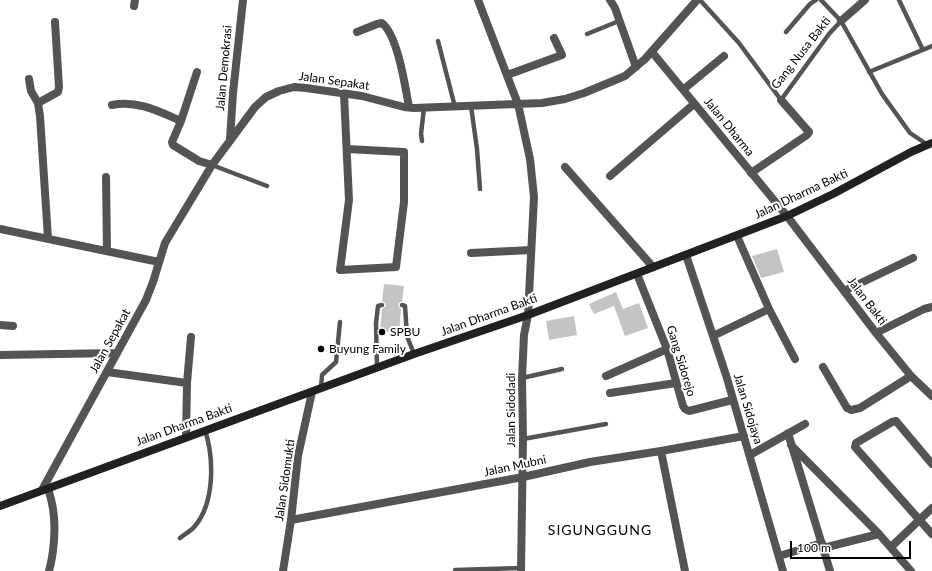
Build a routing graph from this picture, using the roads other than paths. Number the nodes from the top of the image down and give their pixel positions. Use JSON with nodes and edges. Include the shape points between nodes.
{"nodes":[{"id":1,"x":242,"y":0,"type":"edge"},
{"id":2,"x":478,"y":0,"type":"edge"},
{"id":3,"x":610,"y":0,"type":"edge"},
{"id":4,"x":698,"y":0,"type":"edge"},
{"id":5,"x":816,"y":0,"type":"edge"},
{"id":6,"x":821,"y":0,"type":"edge"},
{"id":7,"x":865,"y":0,"type":"edge"},
{"id":8,"x":899,"y":0,"type":"edge"},
{"id":9,"x":619,"y":21,"type":"junction"},
{"id":10,"x":841,"y":21,"type":"junction"},
{"id":11,"x":55,"y":22,"type":"dead end"},
{"id":12,"x":357,"y":32,"type":"dead end"},
{"id":13,"x":786,"y":32,"type":"dead end"},
{"id":14,"x":587,"y":34,"type":"dead end"},
{"id":15,"x":554,"y":38,"type":"dead end"},
{"id":16,"x":438,"y":41,"type":"dead end"},
{"id":17,"x":932,"y":46,"type":"edge"},
{"id":18,"x":923,"y":50,"type":"junction"},
{"id":19,"x":652,"y":52,"type":"junction"},
{"id":20,"x":724,"y":56,"type":"dead end"},
{"id":21,"x":636,"y":67,"type":"junction"},
{"id":22,"x":197,"y":72,"type":"dead end"},
{"id":23,"x":870,"y":72,"type":"junction"},
{"id":24,"x":507,"y":75,"type":"junction"},
{"id":25,"x":29,"y":79,"type":"dead end"},
{"id":26,"x":684,"y":90,"type":"junction"},
{"id":27,"x":344,"y":94,"type":"junction"},
{"id":28,"x":781,"y":100,"type":"junction"},
{"id":29,"x":38,"y":103,"type":"junction"},
{"id":30,"x":518,"y":104,"type":"junction"},
{"id":31,"x":694,"y":104,"type":"junction"},
{"id":32,"x":112,"y":105,"type":"dead end"},
{"id":33,"x":455,"y":106,"type":"junction"},
{"id":34,"x":471,"y":106,"type":"junction"},
{"id":35,"x":409,"y":107,"type":"junction"},
{"id":36,"x":424,"y":108,"type":"junction"},
{"id":37,"x":181,"y":121,"type":"junction"},
{"id":38,"x":230,"y":139,"type":"junction"},
{"id":39,"x":422,"y":141,"type":"dead end"},
{"id":40,"x":930,"y":144,"type":"edge"},
{"id":41,"x":347,"y":149,"type":"junction"},
{"id":42,"x":212,"y":165,"type":"junction"},
{"id":43,"x":565,"y":167,"type":"dead end"},
{"id":44,"x":751,"y":173,"type":"junction"},
{"id":45,"x":610,"y":176,"type":"dead end"},
{"id":46,"x":106,"y":177,"type":"dead end"},
{"id":47,"x":267,"y":186,"type":"dead end"},
{"id":48,"x":480,"y":189,"type":"dead end"},
{"id":49,"x":788,"y":216,"type":"junction"},
{"id":50,"x":0,"y":230,"type":"edge"},
{"id":51,"x":737,"y":236,"type":"junction"},
{"id":52,"x":48,"y":238,"type":"junction"},
{"id":53,"x":531,"y":250,"type":"junction"},
{"id":54,"x":107,"y":251,"type":"junction"},
{"id":55,"x":471,"y":253,"type":"dead end"},
{"id":56,"x":686,"y":255,"type":"junction"},
{"id":57,"x":913,"y":258,"type":"dead end"},
{"id":58,"x":159,"y":262,"type":"junction"},
{"id":59,"x":653,"y":267,"type":"junction"},
{"id":60,"x":637,"y":274,"type":"junction"},
{"id":61,"x":844,"y":290,"type":"junction"},
{"id":62,"x":382,"y":305,"type":"dead end"},
{"id":63,"x":402,"y":305,"type":"dead end"},
{"id":64,"x":932,"y":307,"type":"edge"},
{"id":65,"x":769,"y":309,"type":"junction"},
{"id":66,"x":528,"y":315,"type":"junction"},
{"id":67,"x":340,"y":322,"type":"dead end"},
{"id":68,"x":0,"y":325,"type":"edge"},
{"id":69,"x":13,"y":326,"type":"dead end"},
{"id":70,"x":876,"y":333,"type":"junction"},
{"id":71,"x":713,"y":336,"type":"junction"},
{"id":72,"x":191,"y":337,"type":"dead end"},
{"id":73,"x":667,"y":349,"type":"junction"},
{"id":74,"x":117,"y":353,"type":"junction"},
{"id":75,"x":414,"y":354,"type":"junction"},
{"id":76,"x":0,"y":355,"type":"edge"},
{"id":77,"x":795,"y":359,"type":"dead end"},
{"id":78,"x":823,"y":367,"type":"dead end"},
{"id":79,"x":377,"y":368,"type":"junction"},
{"id":80,"x":562,"y":369,"type":"dead end"},
{"id":81,"x":107,"y":372,"type":"junction"},
{"id":82,"x":606,"y":376,"type":"dead end"},
{"id":83,"x":911,"y":376,"type":"junction"},
{"id":84,"x":522,"y":378,"type":"junction"},
{"id":85,"x":676,"y":383,"type":"junction"},
{"id":86,"x":187,"y":384,"type":"junction"},
{"id":87,"x":321,"y":388,"type":"junction"},
{"id":88,"x":312,"y":392,"type":"junction"},
{"id":89,"x":610,"y":393,"type":"dead end"},
{"id":90,"x":932,"y":396,"type":"edge"},
{"id":91,"x":732,"y":400,"type":"junction"},
{"id":92,"x":606,"y":424,"type":"dead end"},
{"id":93,"x":805,"y":424,"type":"dead end"},
{"id":94,"x":205,"y":430,"type":"junction"},
{"id":95,"x":788,"y":433,"type":"junction"},
{"id":96,"x":744,"y":436,"type":"junction"},
{"id":97,"x":186,"y":437,"type":"junction"},
{"id":98,"x":523,"y":439,"type":"junction"},
{"id":99,"x":791,"y":445,"type":"junction"},
{"id":100,"x":661,"y":451,"type":"junction"},
{"id":101,"x":750,"y":455,"type":"junction"},
{"id":102,"x":932,"y":464,"type":"edge"},
{"id":103,"x":523,"y":477,"type":"junction"},
{"id":104,"x":45,"y":489,"type":"junction"},
{"id":105,"x":0,"y":506,"type":"edge"},
{"id":106,"x":932,"y":508,"type":"edge"},
{"id":107,"x":291,"y":520,"type":"junction"},
{"id":108,"x":919,"y":520,"type":"junction"},
{"id":109,"x":879,"y":534,"type":"junction"},
{"id":110,"x":932,"y":534,"type":"edge"},
{"id":111,"x":180,"y":538,"type":"dead end"},
{"id":112,"x":822,"y":546,"type":"junction"},
{"id":113,"x":891,"y":547,"type":"junction"},
{"id":114,"x":779,"y":556,"type":"junction"},
{"id":115,"x":454,"y":570,"type":"edge"},
{"id":116,"x":521,"y":570,"type":"edge"},
{"id":117,"x":49,"y":571,"type":"edge"},
{"id":118,"x":283,"y":571,"type":"edge"},
{"id":119,"x":685,"y":571,"type":"edge"},
{"id":120,"x":784,"y":571,"type":"edge"},
{"id":121,"x":830,"y":571,"type":"edge"},
{"id":122,"x":911,"y":571,"type":"edge"}],
"edges":[{"from":1,"to":38,"type":"street","name":"Jalan Demokrasi"},
{"from":2,"to":24,"type":"street","name":"Jalan Sidodadi"},
{"from":3,"to":9,"type":"street"},
{"from":4,"to":19,"type":"street","name":"Jalan Sepakat"},
{"from":4,"to":28,"type":"lane","name":"Gang Nusa Bakti","via":[[738,43]]},
{"from":5,"to":13,"type":"lane"},
{"from":6,"to":10,"type":"lane"},
{"from":7,"to":10,"type":"street","name":"Gang Nusa Bakti"},
{"from":8,"to":18,"type":"lane"},
{"from":9,"to":14,"type":"lane"},
{"from":9,"to":21,"type":"street"},
{"from":10,"to":23,"type":"lane"},
{"from":10,"to":28,"type":"lane","name":"Gang Nusa Bakti"},
{"from":11,"to":29,"type":"street","via":[[58,92]]},
{"from":12,"to":35,"type":"street","via":[[377,24],[387,27],[403,74]]},
{"from":15,"to":24,"type":"street","via":[[562,55]]},
{"from":16,"to":33,"type":"lane"},
{"from":17,"to":18,"type":"lane"},
{"from":18,"to":23,"type":"lane"},
{"from":19,"to":21,"type":"street","name":"Jalan Sepakat"},
{"from":19,"to":26,"type":"street","name":"Jalan Dharma"},
{"from":20,"to":26,"type":"street"},
{"from":21,"to":30,"type":"street","name":"Jalan Sepakat","via":[[625,76],[572,97],[542,103]]},
{"from":22,"to":37,"type":"street"},
{"from":23,"to":40,"type":"lane","via":[[882,94],[910,133]]},
{"from":24,"to":30,"type":"street","name":"Jalan Sidodadi"},
{"from":25,"to":29,"type":"street","via":[[31,91]]},
{"from":26,"to":31,"type":"street","name":"Jalan Dharma"},
{"from":27,"to":35,"type":"street","name":"Jalan Sepakat"},
{"from":27,"to":38,"type":"street","name":"Jalan Sepakat","via":[[294,87],[279,91],[266,97]]},
{"from":27,"to":41,"type":"street"},
{"from":28,"to":44,"type":"street","via":[[808,132],[807,136]]},
{"from":29,"to":52,"type":"street"},
{"from":30,"to":34,"type":"street","name":"Jalan Sepakat"},
{"from":30,"to":53,"type":"street","name":"Jalan Sidodadi","via":[[533,180]]},
{"from":31,"to":44,"type":"street","name":"Jalan Dharma"},
{"from":31,"to":45,"type":"street"},
{"from":32,"to":37,"type":"street","via":[[135,104]]},
{"from":33,"to":34,"type":"street","name":"Jalan Sepakat"},
{"from":33,"to":36,"type":"street","name":"Jalan Sepakat"},
{"from":34,"to":48,"type":"lane"},
{"from":35,"to":36,"type":"street","name":"Jalan Sepakat"},
{"from":36,"to":39,"type":"lane"},
{"from":37,"to":42,"type":"street","via":[[173,145],[199,161]]},
{"from":38,"to":42,"type":"street","name":"Jalan Sepakat"},
{"from":40,"to":49,"type":"main road","name":"Jalan Dharma Bakti"},
{"from":41,"to":41,"type":"street","via":[[404,152],[404,202],[396,267],[340,270],[349,200]]},
{"from":42,"to":47,"type":"lane"},
{"from":42,"to":58,"type":"street","name":"Jalan Sepakat","via":[[165,243]]},
{"from":43,"to":59,"type":"street"},
{"from":44,"to":49,"type":"street","name":"Jalan Dharma"},
{"from":46,"to":54,"type":"street"},
{"from":49,"to":51,"type":"main road","name":"Jalan Dharma Bakti"},
{"from":49,"to":61,"type":"street","name":"Jalan Bakti"},
{"from":50,"to":52,"type":"street"},
{"from":51,"to":56,"type":"main road","name":"Jalan Dharma Bakti"},
{"from":51,"to":65,"type":"street"},
{"from":52,"to":54,"type":"street"},
{"from":53,"to":55,"type":"street"},
{"from":53,"to":66,"type":"street","name":"Jalan Sidodadi"},
{"from":54,"to":58,"type":"street"},
{"from":56,"to":59,"type":"main road","name":"Jalan Dharma Bakti"},
{"from":56,"to":71,"type":"street","name":"Jalan Sidojaya"},
{"from":57,"to":61,"type":"street"},
{"from":58,"to":74,"type":"street","name":"Jalan Sepakat","via":[[146,300]]},
{"from":59,"to":60,"type":"main road","name":"Jalan Dharma Bakti"},
{"from":60,"to":66,"type":"main road","name":"Jalan Dharma Bakti"},
{"from":60,"to":73,"type":"street","name":"Gang Sidorejo"},
{"from":61,"to":70,"type":"street","name":"Jalan Bakti"},
{"from":62,"to":79,"type":"lane","via":[[378,306],[376,323]]},
{"from":63,"to":75,"type":"lane","via":[[405,306],[407,336]]},
{"from":64,"to":70,"type":"street"},
{"from":65,"to":71,"type":"street"},
{"from":65,"to":77,"type":"street"},
{"from":66,"to":75,"type":"main road","name":"Jalan Dharma Bakti"},
{"from":66,"to":84,"type":"street","name":"Jalan Sidodadi","via":[[524,335]]},
{"from":67,"to":87,"type":"lane","via":[[336,362],[322,375]]},
{"from":68,"to":69,"type":"street"},
{"from":70,"to":83,"type":"street","name":"Jalan Bakti"},
{"from":71,"to":91,"type":"street","name":"Jalan Sidojaya"},
{"from":72,"to":86,"type":"street"},
{"from":73,"to":82,"type":"street"},
{"from":73,"to":85,"type":"street","name":"Gang Sidorejo"},
{"from":74,"to":76,"type":"street"},
{"from":74,"to":81,"type":"street","name":"Jalan Sepakat"},
{"from":75,"to":79,"type":"main road","name":"Jalan Dharma Bakti"},
{"from":78,"to":83,"type":"street","via":[[847,408],[851,410],[860,408]]},
{"from":79,"to":87,"type":"main road","name":"Jalan Dharma Bakti"},
{"from":80,"to":84,"type":"lane"},
{"from":81,"to":86,"type":"street"},
{"from":81,"to":104,"type":"street","name":"Jalan Sepakat"},
{"from":83,"to":90,"type":"street","name":"Jalan Bakti"},
{"from":84,"to":98,"type":"street","name":"Jalan Sidodadi"},
{"from":85,"to":89,"type":"street"},
{"from":85,"to":91,"type":"street","name":"Gang Sidorejo","via":[[682,406],[689,411]]},
{"from":86,"to":97,"type":"street"},
{"from":87,"to":88,"type":"main road","name":"Jalan Dharma Bakti"},
{"from":88,"to":94,"type":"main road","name":"Jalan Dharma Bakti"},
{"from":88,"to":107,"type":"street","name":"Jalan Sidomukti","via":[[298,456]]},
{"from":91,"to":96,"type":"street","name":"Jalan Sidojaya"},
{"from":92,"to":98,"type":"lane"},
{"from":93,"to":95,"type":"street"},
{"from":94,"to":97,"type":"main road","name":"Jalan Dharma Bakti"},
{"from":94,"to":111,"type":"lane","via":[[211,452],[210,488],[206,505],[194,527]]},
{"from":95,"to":99,"type":"street"},
{"from":95,"to":101,"type":"street"},
{"from":96,"to":100,"type":"street","name":"Jalan Mubni"},
{"from":96,"to":101,"type":"street","name":"Jalan Sidojaya"},
{"from":97,"to":104,"type":"main road","name":"Jalan Dharma Bakti"},
{"from":98,"to":103,"type":"street","name":"Jalan Sidodadi"},
{"from":99,"to":109,"type":"street"},
{"from":99,"to":112,"type":"street"},
{"from":100,"to":103,"type":"street","name":"Jalan Mubni","via":[[590,462]]},
{"from":100,"to":119,"type":"street"},
{"from":101,"to":114,"type":"street","name":"Jalan Sidojaya"},
{"from":102,"to":108,"type":"street","via":[[896,421],[856,443],[855,448]]},
{"from":103,"to":107,"type":"street","name":"Jalan Mubni"},
{"from":103,"to":116,"type":"street","name":"Jalan Sidodadi"},
{"from":104,"to":105,"type":"main road","name":"Jalan Dharma Bakti"},
{"from":104,"to":117,"type":"street","via":[[54,510],[53,557]]},
{"from":106,"to":108,"type":"street"},
{"from":107,"to":118,"type":"street","name":"Jalan Sidomukti"},
{"from":108,"to":110,"type":"street"},
{"from":108,"to":113,"type":"street"},
{"from":109,"to":112,"type":"street"},
{"from":109,"to":113,"type":"street"},
{"from":112,"to":114,"type":"street"},
{"from":112,"to":121,"type":"street"},
{"from":113,"to":122,"type":"street"},
{"from":114,"to":120,"type":"street","name":"Jalan Sidojaya"},
{"from":115,"to":116,"type":"lane"}]}
